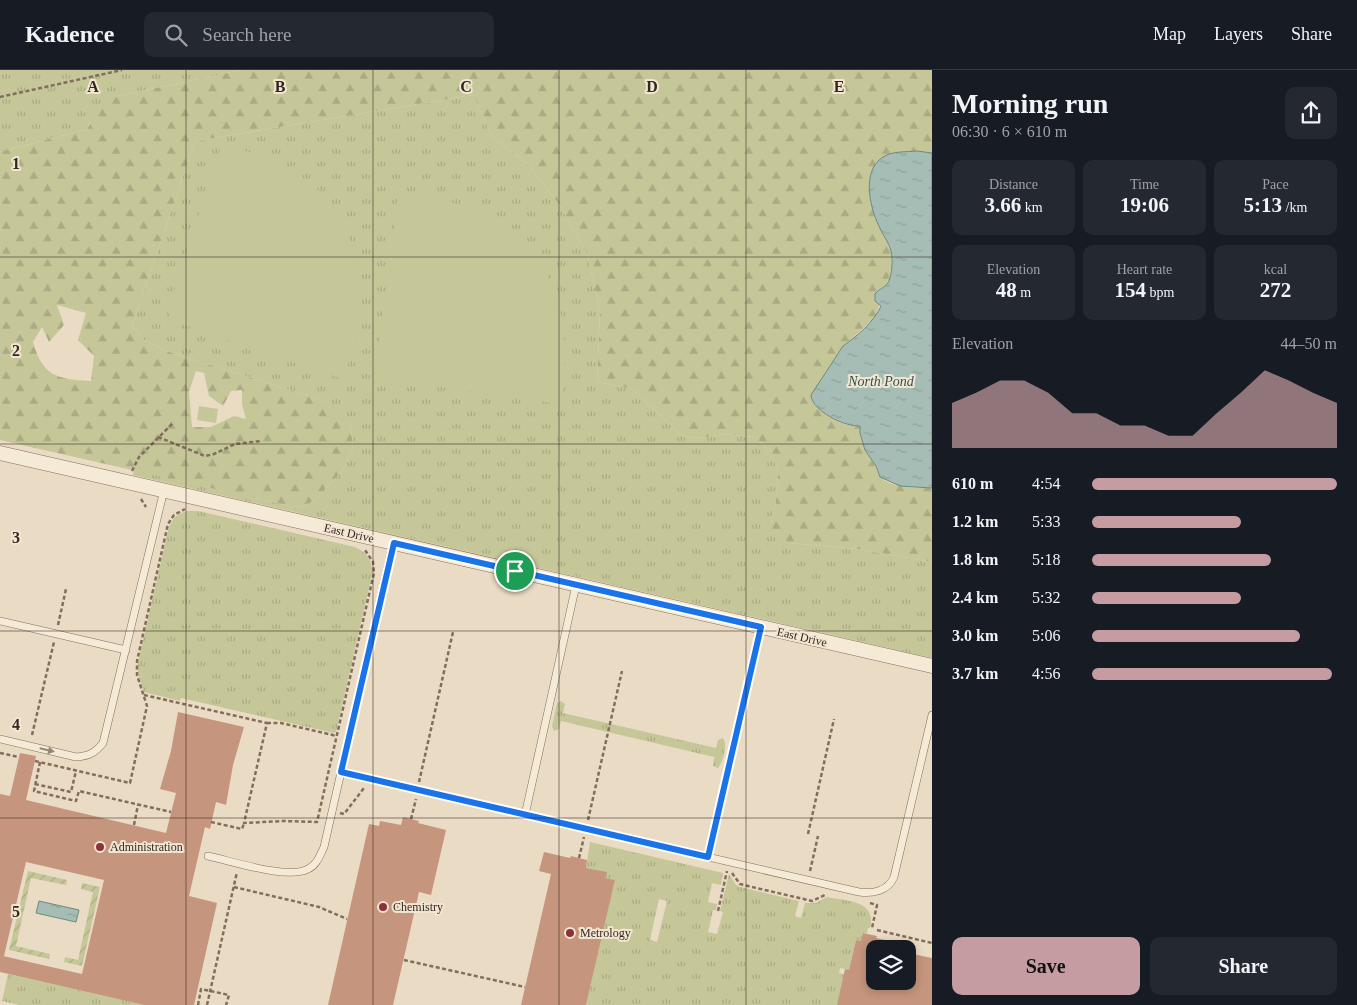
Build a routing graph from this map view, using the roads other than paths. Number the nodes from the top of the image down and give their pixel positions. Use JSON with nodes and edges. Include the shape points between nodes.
{"nodes":[{"id":1,"x":0,"y":452,"type":"edge"},
{"id":2,"x":164,"y":490,"type":"junction"},
{"id":3,"x":394,"y":543,"type":"junction"},
{"id":4,"x":576,"y":585,"type":"junction"},
{"id":5,"x":0,"y":621,"type":"edge"},
{"id":6,"x":761,"y":627,"type":"junction"},
{"id":7,"x":126,"y":650,"type":"junction"},
{"id":8,"x":932,"y":666,"type":"edge"},
{"id":9,"x":932,"y":715,"type":"edge"},
{"id":10,"x":0,"y":739,"type":"edge"},
{"id":11,"x":341,"y":772,"type":"junction"},
{"id":12,"x":525,"y":815,"type":"junction"},
{"id":13,"x":208,"y":856,"type":"dead end"},
{"id":14,"x":708,"y":857,"type":"junction"}],
"edges":[{"from":1,"to":2,"type":"street","name":"East Drive"},
{"from":2,"to":3,"type":"street","name":"East Drive"},
{"from":2,"to":7,"type":"lane"},
{"from":3,"to":4,"type":"street","name":"East Drive"},
{"from":3,"to":11,"type":"lane"},
{"from":4,"to":6,"type":"street","name":"East Drive"},
{"from":4,"to":12,"type":"lane"},
{"from":5,"to":7,"type":"lane"},
{"from":6,"to":8,"type":"street","name":"East Drive"},
{"from":6,"to":14,"type":"lane"},
{"from":10,"to":7,"type":"lane","one_way":true,"via":[[76,757],[96,752],[107,732]]},
{"from":9,"to":14,"type":"lane","via":[[892,881],[883,889],[866,893]]},
{"from":11,"to":12,"type":"lane"},
{"from":11,"to":13,"type":"lane","via":[[324,847],[310,868],[285,874]]},
{"from":12,"to":14,"type":"lane"}]}
